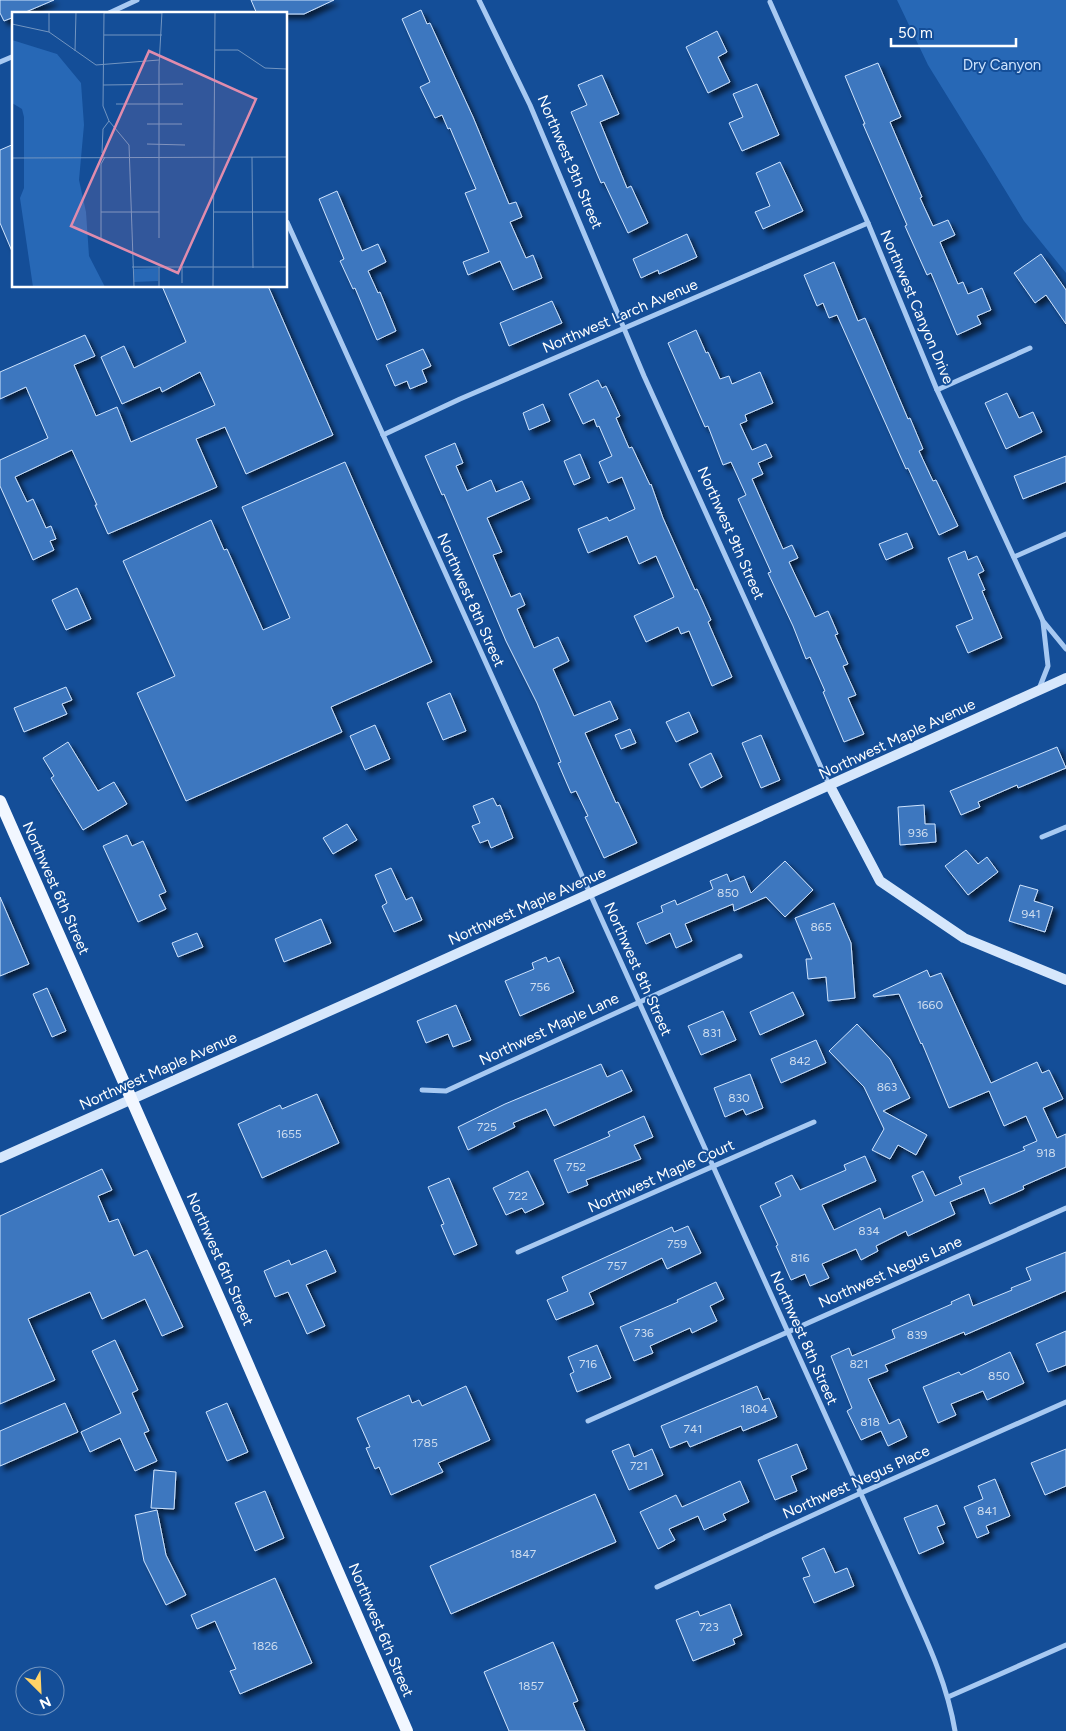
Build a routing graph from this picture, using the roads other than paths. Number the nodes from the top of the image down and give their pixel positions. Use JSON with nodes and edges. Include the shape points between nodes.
{"nodes":[{"id":1,"x":137,"y":0,"type":"edge"},
{"id":2,"x":479,"y":0,"type":"edge"},
{"id":3,"x":770,"y":2,"type":"dead end"},
{"id":4,"x":111,"y":12,"type":"edge"},
{"id":5,"x":12,"y":57,"type":"edge"},
{"id":6,"x":0,"y":62,"type":"edge"},
{"id":7,"x":868,"y":223,"type":"junction"},
{"id":8,"x":288,"y":224,"type":"edge"},
{"id":9,"x":624,"y":328,"type":"junction"},
{"id":10,"x":1030,"y":348,"type":"dead end"},
{"id":11,"x":937,"y":390,"type":"junction"},
{"id":12,"x":383,"y":435,"type":"junction"},
{"id":13,"x":1066,"y":534,"type":"edge"},
{"id":14,"x":1014,"y":557,"type":"junction"},
{"id":15,"x":1043,"y":622,"type":"junction"},
{"id":16,"x":1066,"y":649,"type":"edge"},
{"id":17,"x":1066,"y":678,"type":"edge"},
{"id":18,"x":1038,"y":691,"type":"junction"},
{"id":19,"x":830,"y":786,"type":"junction"},
{"id":20,"x":0,"y":801,"type":"edge"},
{"id":21,"x":1066,"y":827,"type":"edge"},
{"id":22,"x":1042,"y":837,"type":"dead end"},
{"id":23,"x":590,"y":894,"type":"junction"},
{"id":24,"x":740,"y":956,"type":"dead end"},
{"id":25,"x":1066,"y":980,"type":"edge"},
{"id":26,"x":639,"y":1002,"type":"junction"},
{"id":27,"x":422,"y":1090,"type":"dead end"},
{"id":28,"x":132,"y":1098,"type":"junction"},
{"id":29,"x":814,"y":1122,"type":"dead end"},
{"id":30,"x":0,"y":1158,"type":"edge"},
{"id":31,"x":714,"y":1167,"type":"junction"},
{"id":32,"x":1066,"y":1208,"type":"edge"},
{"id":33,"x":518,"y":1252,"type":"dead end"},
{"id":34,"x":788,"y":1332,"type":"junction"},
{"id":35,"x":1066,"y":1402,"type":"edge"},
{"id":36,"x":588,"y":1421,"type":"dead end"},
{"id":37,"x":861,"y":1493,"type":"junction"},
{"id":38,"x":657,"y":1587,"type":"dead end"},
{"id":39,"x":1066,"y":1644,"type":"edge"},
{"id":40,"x":948,"y":1697,"type":"junction"},
{"id":41,"x":407,"y":1731,"type":"edge"},
{"id":42,"x":955,"y":1731,"type":"edge"}],
"edges":[{"from":1,"to":4,"type":"street"},
{"from":2,"to":9,"type":"street","name":"Northwest 9th Street","via":[[530,105]]},
{"from":3,"to":7,"type":"street","name":"Northwest Canyon Drive"},
{"from":5,"to":6,"type":"street"},
{"from":7,"to":9,"type":"street","name":"Northwest Larch Avenue"},
{"from":7,"to":11,"type":"street","name":"Northwest Canyon Drive"},
{"from":8,"to":12,"type":"street","name":"Northwest 8th Street"},
{"from":9,"to":12,"type":"street","name":"Northwest Larch Avenue"},
{"from":9,"to":19,"type":"street","name":"Northwest 9th Street"},
{"from":10,"to":11,"type":"street"},
{"from":11,"to":14,"type":"street","name":"Northwest Canyon Drive"},
{"from":12,"to":23,"type":"street","name":"Northwest 8th Street"},
{"from":13,"to":14,"type":"street"},
{"from":14,"to":15,"type":"street","name":"Northwest Canyon Drive"},
{"from":15,"to":16,"type":"street","name":"Northwest Canyon Drive"},
{"from":15,"to":18,"type":"street","name":"Northwest Canyon Drive","via":[[1048,666]]},
{"from":17,"to":18,"type":"main road","name":"Northwest Maple Avenue"},
{"from":18,"to":19,"type":"main road","name":"Northwest Maple Avenue"},
{"from":19,"to":23,"type":"main road","name":"Northwest Maple Avenue"},
{"from":19,"to":25,"type":"main road","name":"Northwest 9th Street","via":[[880,881],[964,938]]},
{"from":20,"to":28,"type":"main road","name":"Northwest 6th Street"},
{"from":21,"to":22,"type":"street"},
{"from":23,"to":26,"type":"street","name":"Northwest 8th Street"},
{"from":23,"to":28,"type":"main road","name":"Northwest Maple Avenue"},
{"from":24,"to":26,"type":"street","name":"Northwest Maple Lane"},
{"from":26,"to":27,"type":"street","name":"Northwest Maple Lane","via":[[446,1091]]},
{"from":26,"to":31,"type":"street","name":"Northwest 8th Street"},
{"from":28,"to":30,"type":"main road","name":"Northwest Maple Avenue"},
{"from":28,"to":41,"type":"main road","name":"Northwest 6th Street"},
{"from":29,"to":31,"type":"street","name":"Northwest Maple Court"},
{"from":31,"to":33,"type":"street","name":"Northwest Maple Court"},
{"from":31,"to":34,"type":"street","name":"Northwest 8th Street"},
{"from":32,"to":34,"type":"street","name":"Northwest Negus Lane"},
{"from":34,"to":36,"type":"street","name":"Northwest Negus Lane"},
{"from":34,"to":37,"type":"street","name":"Northwest 8th Street"},
{"from":35,"to":37,"type":"street","name":"Northwest Negus Place"},
{"from":37,"to":38,"type":"street","name":"Northwest Negus Place"},
{"from":37,"to":40,"type":"street","name":"Northwest 8th Street"},
{"from":39,"to":40,"type":"street"},
{"from":40,"to":42,"type":"street","name":"Northwest 8th Street"}]}
